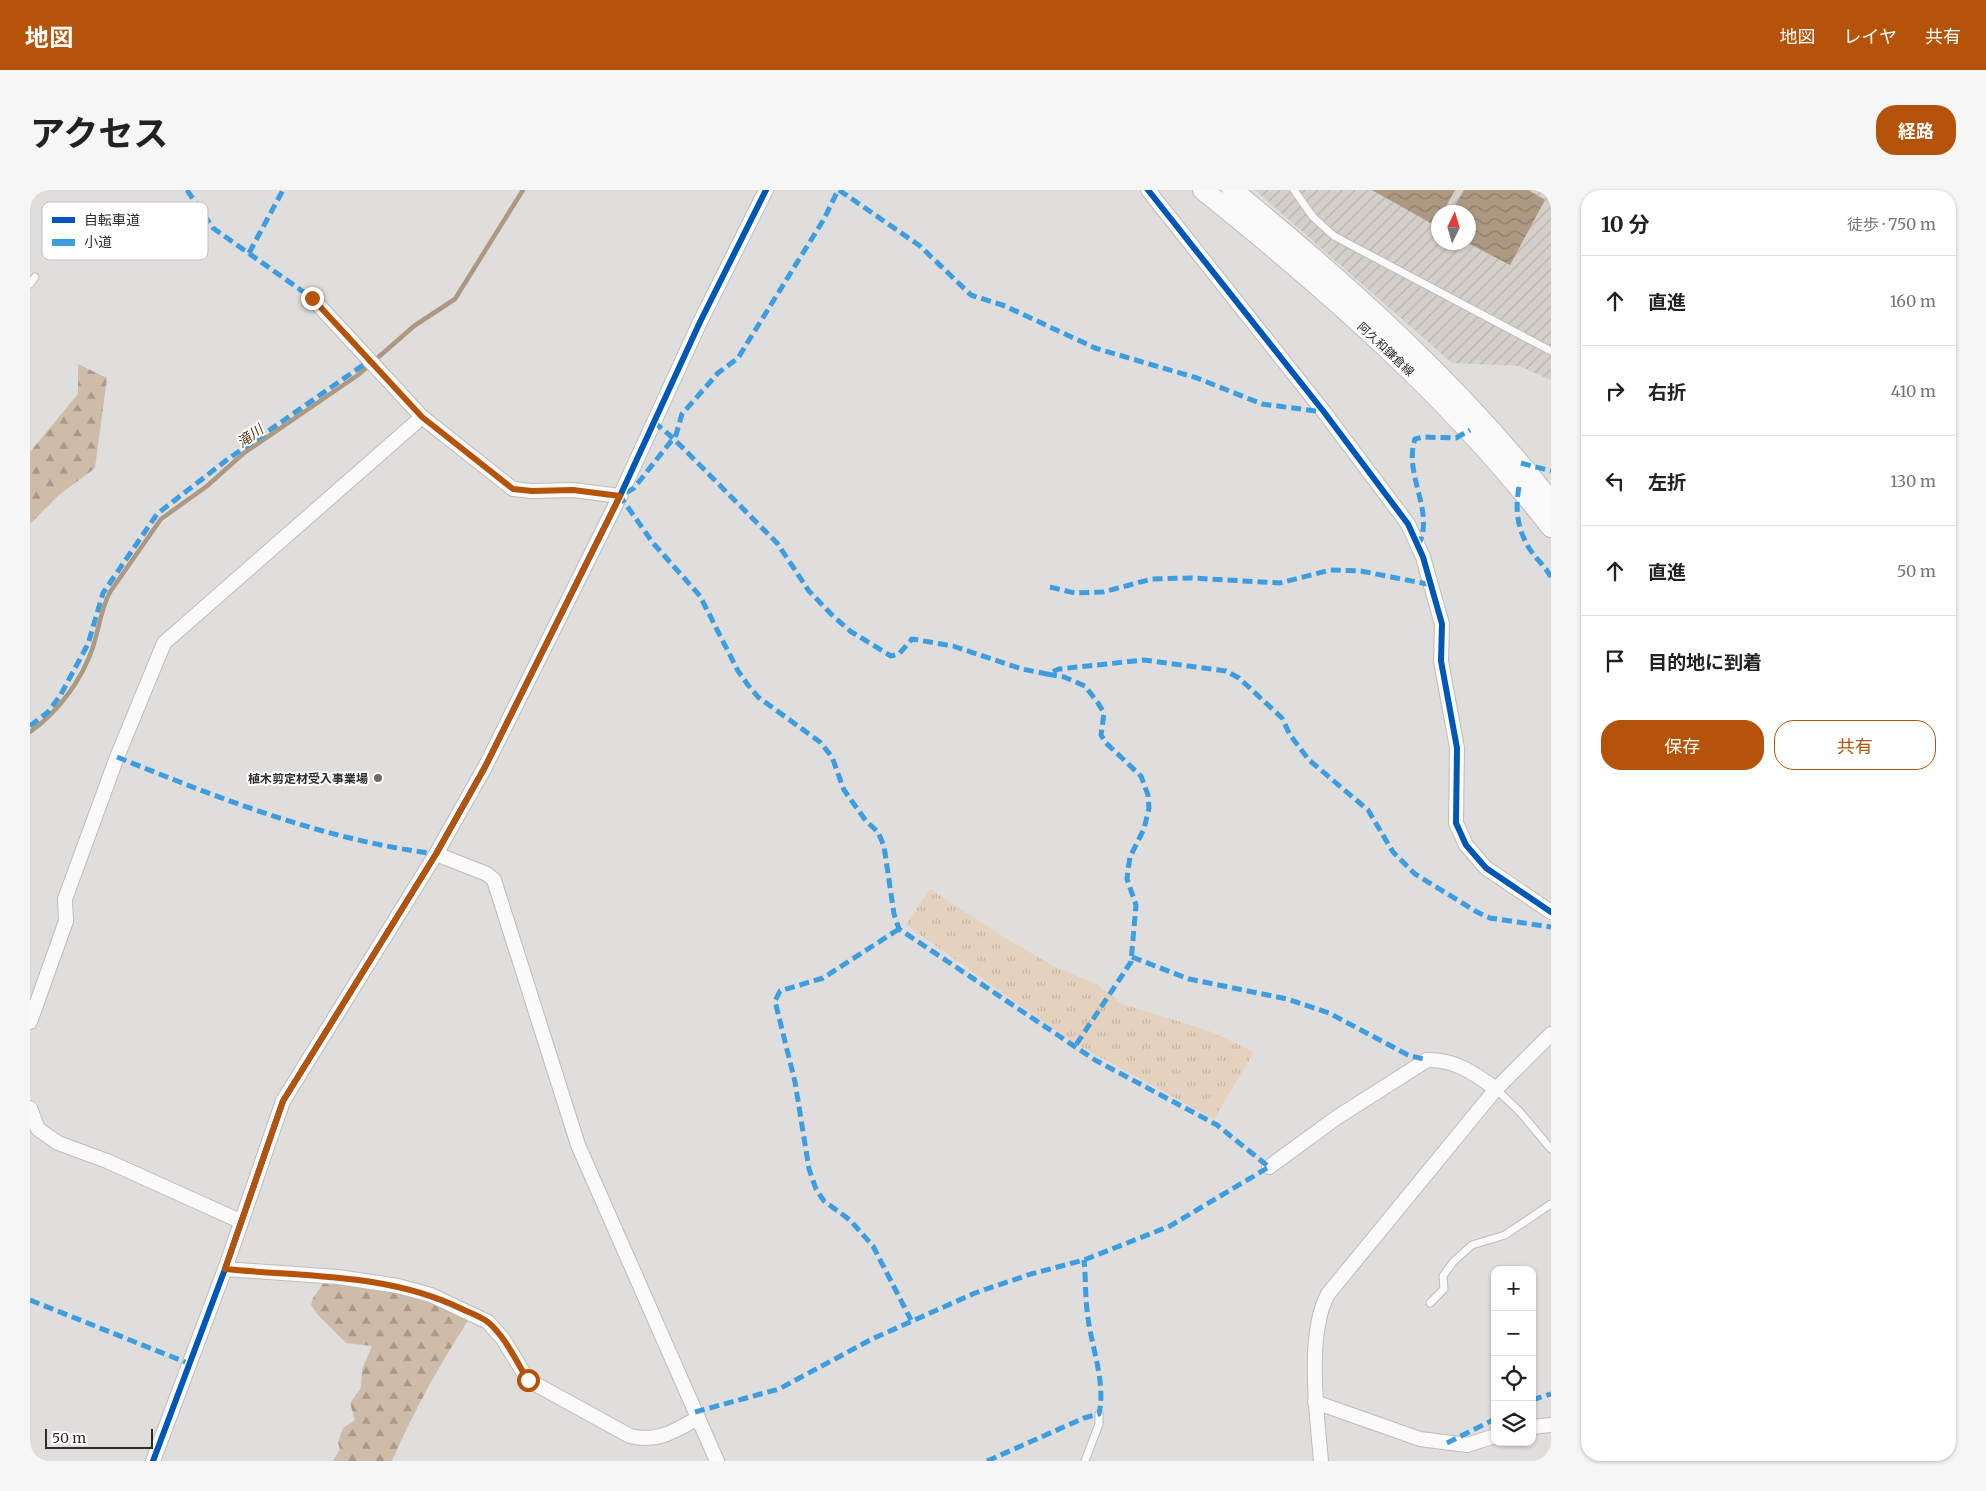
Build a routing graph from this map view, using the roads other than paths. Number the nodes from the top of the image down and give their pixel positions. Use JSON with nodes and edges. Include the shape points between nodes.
{"nodes":[{"id":1,"x":766,"y":190,"type":"edge"},
{"id":2,"x":1148,"y":190,"type":"edge"},
{"id":3,"x":1203,"y":190,"type":"edge"},
{"id":4,"x":1232,"y":190,"type":"edge"},
{"id":5,"x":1294,"y":190,"type":"edge"},
{"id":6,"x":35,"y":277,"type":"dead end"},
{"id":7,"x":30,"y":284,"type":"edge"},
{"id":8,"x":312,"y":298,"type":"dead end"},
{"id":9,"x":1551,"y":351,"type":"edge"},
{"id":10,"x":422,"y":417,"type":"junction"},
{"id":11,"x":620,"y":496,"type":"junction"},
{"id":12,"x":1551,"y":502,"type":"edge"},
{"id":13,"x":1551,"y":527,"type":"edge"},
{"id":14,"x":436,"y":854,"type":"junction"},
{"id":15,"x":1551,"y":912,"type":"edge"},
{"id":16,"x":30,"y":1022,"type":"edge"},
{"id":17,"x":1551,"y":1034,"type":"edge"},
{"id":18,"x":1496,"y":1089,"type":"junction"},
{"id":19,"x":30,"y":1108,"type":"edge"},
{"id":20,"x":1551,"y":1149,"type":"edge"},
{"id":21,"x":1269,"y":1167,"type":"dead end"},
{"id":22,"x":1551,"y":1204,"type":"edge"},
{"id":23,"x":240,"y":1222,"type":"junction"},
{"id":24,"x":225,"y":1269,"type":"junction"},
{"id":25,"x":1430,"y":1303,"type":"dead end"},
{"id":26,"x":1315,"y":1402,"type":"junction"},
{"id":27,"x":1099,"y":1414,"type":"dead end"},
{"id":28,"x":698,"y":1418,"type":"junction"},
{"id":29,"x":1551,"y":1425,"type":"edge"},
{"id":30,"x":1536,"y":1427,"type":"edge"},
{"id":31,"x":1491,"y":1438,"type":"edge"},
{"id":32,"x":153,"y":1461,"type":"edge"},
{"id":33,"x":717,"y":1461,"type":"edge"},
{"id":34,"x":1085,"y":1461,"type":"edge"},
{"id":35,"x":1320,"y":1461,"type":"edge"}],
"edges":[{"from":1,"to":11,"type":"street","via":[[700,322]]},
{"from":2,"to":15,"type":"street","via":[[1324,412],[1408,524],[1423,557],[1442,624],[1442,661],[1457,748],[1456,824],[1466,845],[1486,868]]},
{"from":3,"to":13,"type":"main road","name":"阿久和鎌倉線","via":[[1287,257],[1456,416]]},
{"from":4,"to":12,"type":"main road","name":"阿久和鎌倉線","via":[[1298,244],[1394,332],[1484,422]]},
{"from":5,"to":9,"type":"lane","via":[[1312,217],[1334,236]]},
{"from":6,"to":7,"type":"lane"},
{"from":8,"to":10,"type":"street"},
{"from":10,"to":11,"type":"street","via":[[513,489],[573,490]]},
{"from":10,"to":16,"type":"street","via":[[164,643],[65,899],[66,921]]},
{"from":11,"to":14,"type":"street","via":[[485,767]]},
{"from":14,"to":23,"type":"street","via":[[283,1101]]},
{"from":14,"to":28,"type":"street","via":[[487,874],[494,880],[578,1145]]},
{"from":17,"to":18,"type":"street"},
{"from":18,"to":20,"type":"lane"},
{"from":18,"to":21,"type":"street","via":[[1455,1063],[1427,1060],[1336,1118]]},
{"from":18,"to":26,"type":"street","via":[[1328,1294],[1320,1308],[1316,1334]]},
{"from":19,"to":23,"type":"street","via":[[38,1129],[58,1143],[107,1161]]},
{"from":22,"to":25,"type":"lane","via":[[1519,1227],[1472,1246],[1461,1254],[1443,1276],[1444,1289]]},
{"from":23,"to":24,"type":"street"},
{"from":24,"to":28,"type":"street","via":[[338,1277],[398,1286],[431,1295],[488,1322],[503,1339],[528,1380],[630,1436],[656,1438]]},
{"from":24,"to":32,"type":"street"},
{"from":26,"to":31,"type":"street","via":[[1420,1439],[1467,1445]]},
{"from":26,"to":35,"type":"street"},
{"from":27,"to":34,"type":"lane","via":[[1099,1424]]},
{"from":28,"to":33,"type":"street"},
{"from":29,"to":30,"type":"street"}]}
